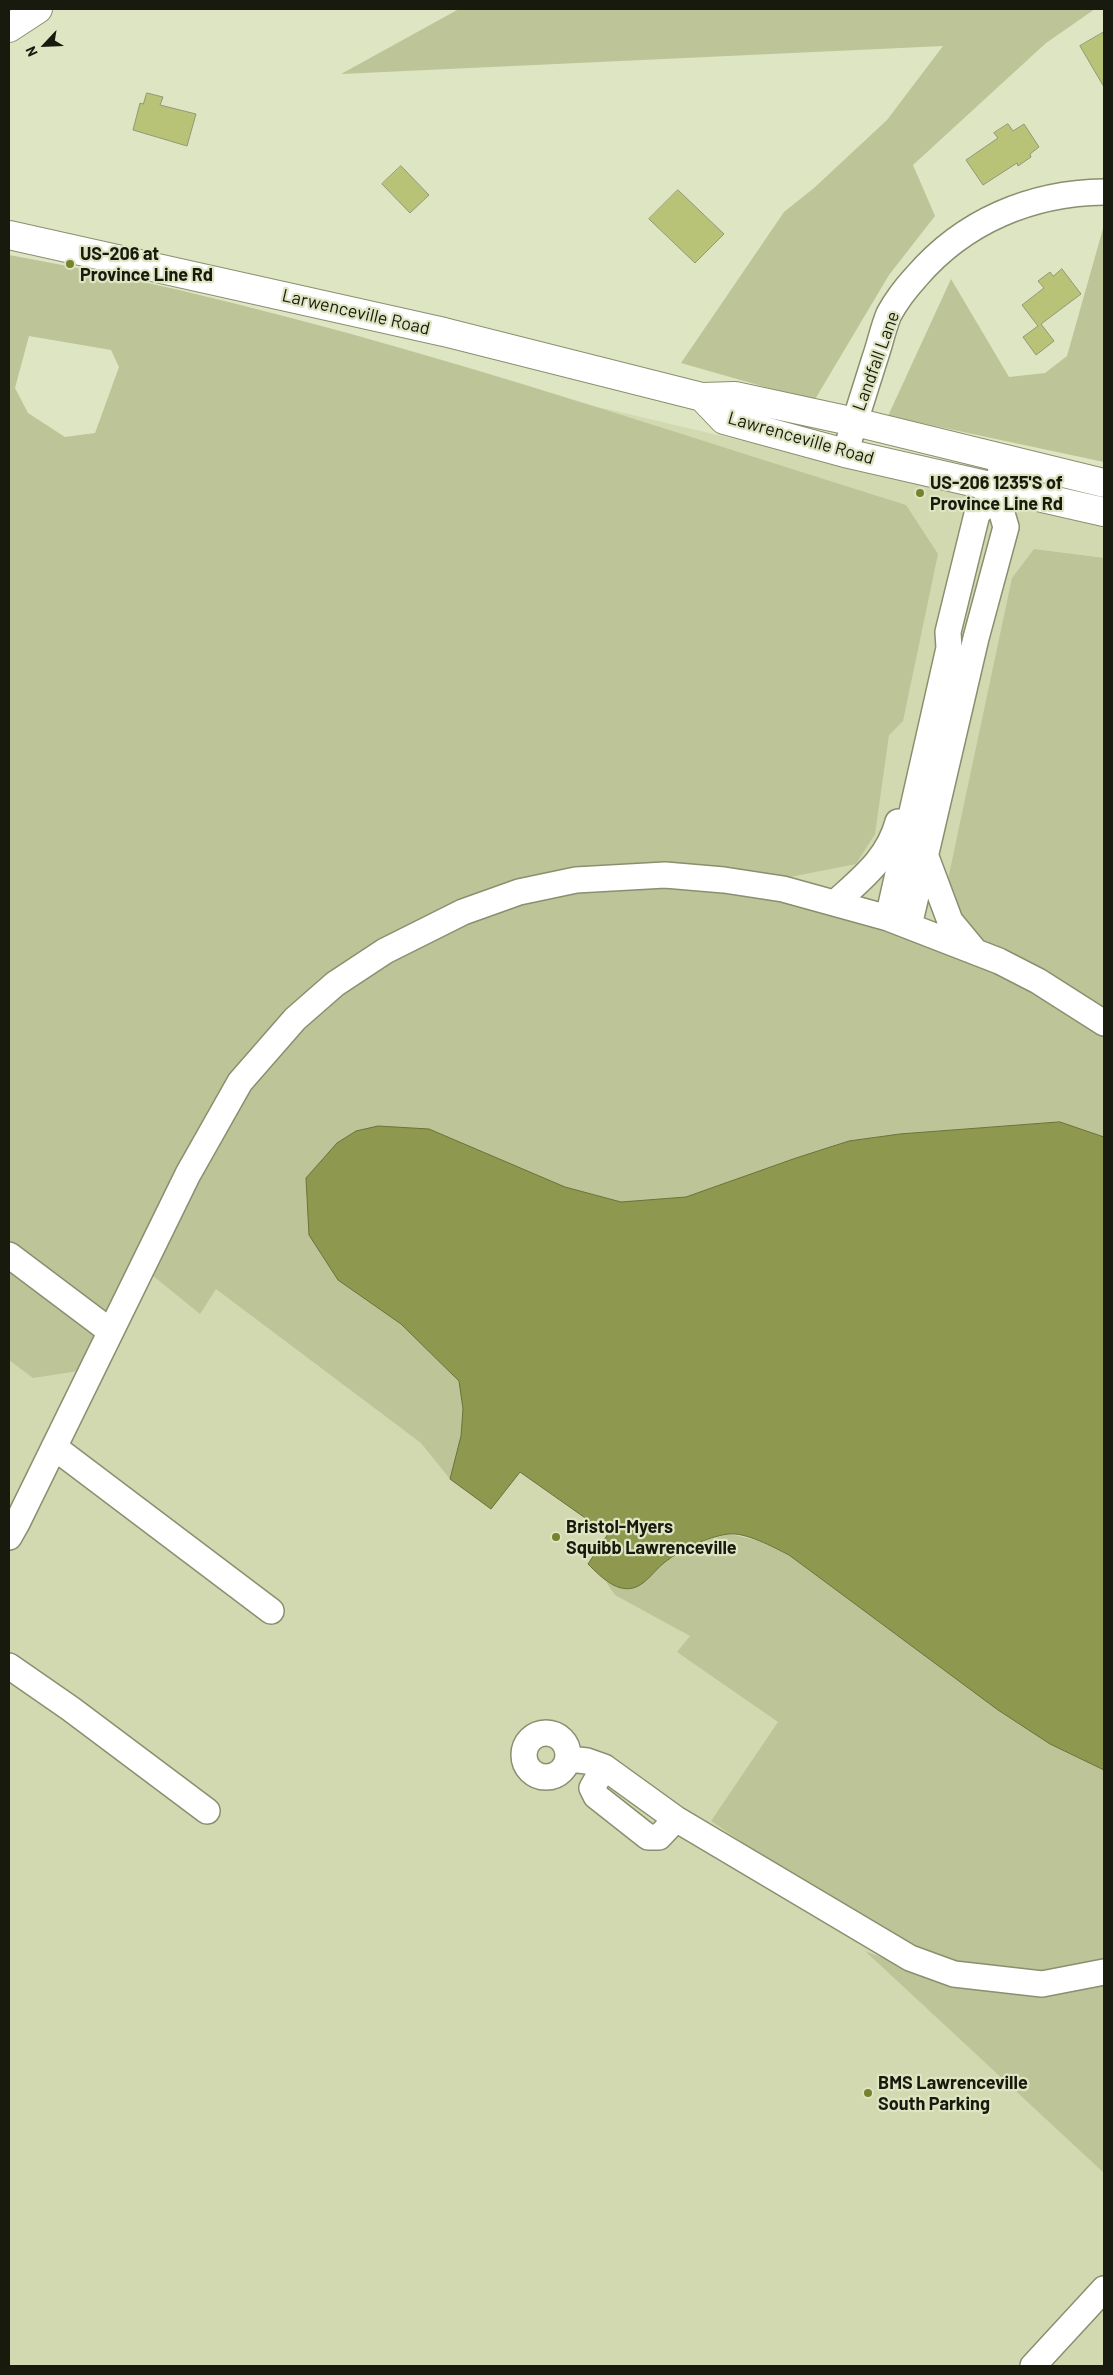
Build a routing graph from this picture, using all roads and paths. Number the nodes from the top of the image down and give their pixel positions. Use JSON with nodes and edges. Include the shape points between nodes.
{"nodes":[{"id":1,"x":38,"y":9,"type":"edge"},
{"id":2,"x":9,"y":28,"type":"edge"},
{"id":3,"x":1104,"y":192,"type":"edge"},
{"id":4,"x":9,"y":235,"type":"edge"},
{"id":5,"x":702,"y":397,"type":"junction"},
{"id":6,"x":855,"y":422,"type":"junction"},
{"id":7,"x":845,"y":453,"type":"junction"},
{"id":8,"x":1003,"y":460,"type":"junction"},
{"id":9,"x":1104,"y":483,"type":"edge"},
{"id":10,"x":996,"y":491,"type":"junction"},
{"id":11,"x":1104,"y":512,"type":"edge"},
{"id":12,"x":948,"y":632,"type":"junction"},
{"id":13,"x":976,"y":638,"type":"junction"},
{"id":14,"x":929,"y":791,"type":"junction"},
{"id":15,"x":926,"y":857,"type":"junction"},
{"id":16,"x":835,"y":903,"type":"junction"},
{"id":17,"x":899,"y":922,"type":"junction"},
{"id":18,"x":975,"y":952,"type":"junction"},
{"id":19,"x":1104,"y":1023,"type":"edge"},
{"id":20,"x":9,"y":1255,"type":"edge"},
{"id":21,"x":110,"y":1331,"type":"junction"},
{"id":22,"x":54,"y":1447,"type":"junction"},
{"id":23,"x":9,"y":1537,"type":"edge"},
{"id":24,"x":271,"y":1611,"type":"dead end"},
{"id":25,"x":9,"y":1666,"type":"edge"},
{"id":26,"x":569,"y":1759,"type":"dead end"},
{"id":27,"x":207,"y":1811,"type":"dead end"},
{"id":28,"x":1104,"y":1972,"type":"edge"},
{"id":29,"x":1104,"y":2289,"type":"edge"},
{"id":30,"x":1033,"y":2366,"type":"edge"}],
"edges":[{"from":1,"to":2,"type":"main road"},
{"from":3,"to":6,"type":"street","name":"Landfall Lane","via":[[1072,193],[1035,200],[1004,211],[974,226],[926,265],[890,314]]},
{"from":4,"to":5,"type":"main road","name":"Larwenceville Road","via":[[444,332]]},
{"from":5,"to":6,"type":"main road","name":"Lawrenceville Road","via":[[735,396]]},
{"from":5,"to":7,"type":"main road","name":"Lawrenceville Road","via":[[724,420]]},
{"from":6,"to":7,"type":"street","name":"Landfall Lane"},
{"from":6,"to":8,"type":"main road","name":"Lawrenceville Road"},
{"from":7,"to":10,"type":"main road","name":"Lawrenceville Road"},
{"from":8,"to":9,"type":"main road","name":"Lawrenceville Road"},
{"from":8,"to":10,"type":"street"},
{"from":10,"to":11,"type":"main road","name":"Lawrenceville Road"},
{"from":10,"to":12,"type":"street","via":[[977,514]]},
{"from":10,"to":13,"type":"street","via":[[1006,527]]},
{"from":12,"to":13,"type":"street"},
{"from":12,"to":14,"type":"street","via":[[949,648]]},
{"from":12,"to":16,"type":"street","via":[[939,644],[926,686],[895,834],[884,855]]},
{"from":13,"to":14,"type":"street"},
{"from":14,"to":15,"type":"street"},
{"from":14,"to":17,"type":"street"},
{"from":15,"to":17,"type":"street"},
{"from":15,"to":18,"type":"street","via":[[950,920]]},
{"from":16,"to":17,"type":"street"},
{"from":16,"to":21,"type":"street","via":[[783,889],[694,877],[664,875],[576,880],[519,892],[463,912],[385,951],[335,984],[295,1019],[240,1082],[188,1174]]},
{"from":17,"to":18,"type":"street"},
{"from":18,"to":19,"type":"street","via":[[1038,981]]},
{"from":20,"to":21,"type":"street"},
{"from":21,"to":22,"type":"street"},
{"from":22,"to":23,"type":"street"},
{"from":22,"to":24,"type":"street"},
{"from":25,"to":27,"type":"street"},
{"from":26,"to":28,"type":"street","via":[[604,1767],[676,1819],[862,1931],[919,1961],[954,1974],[1042,1984]]},
{"from":29,"to":30,"type":"street"}]}
